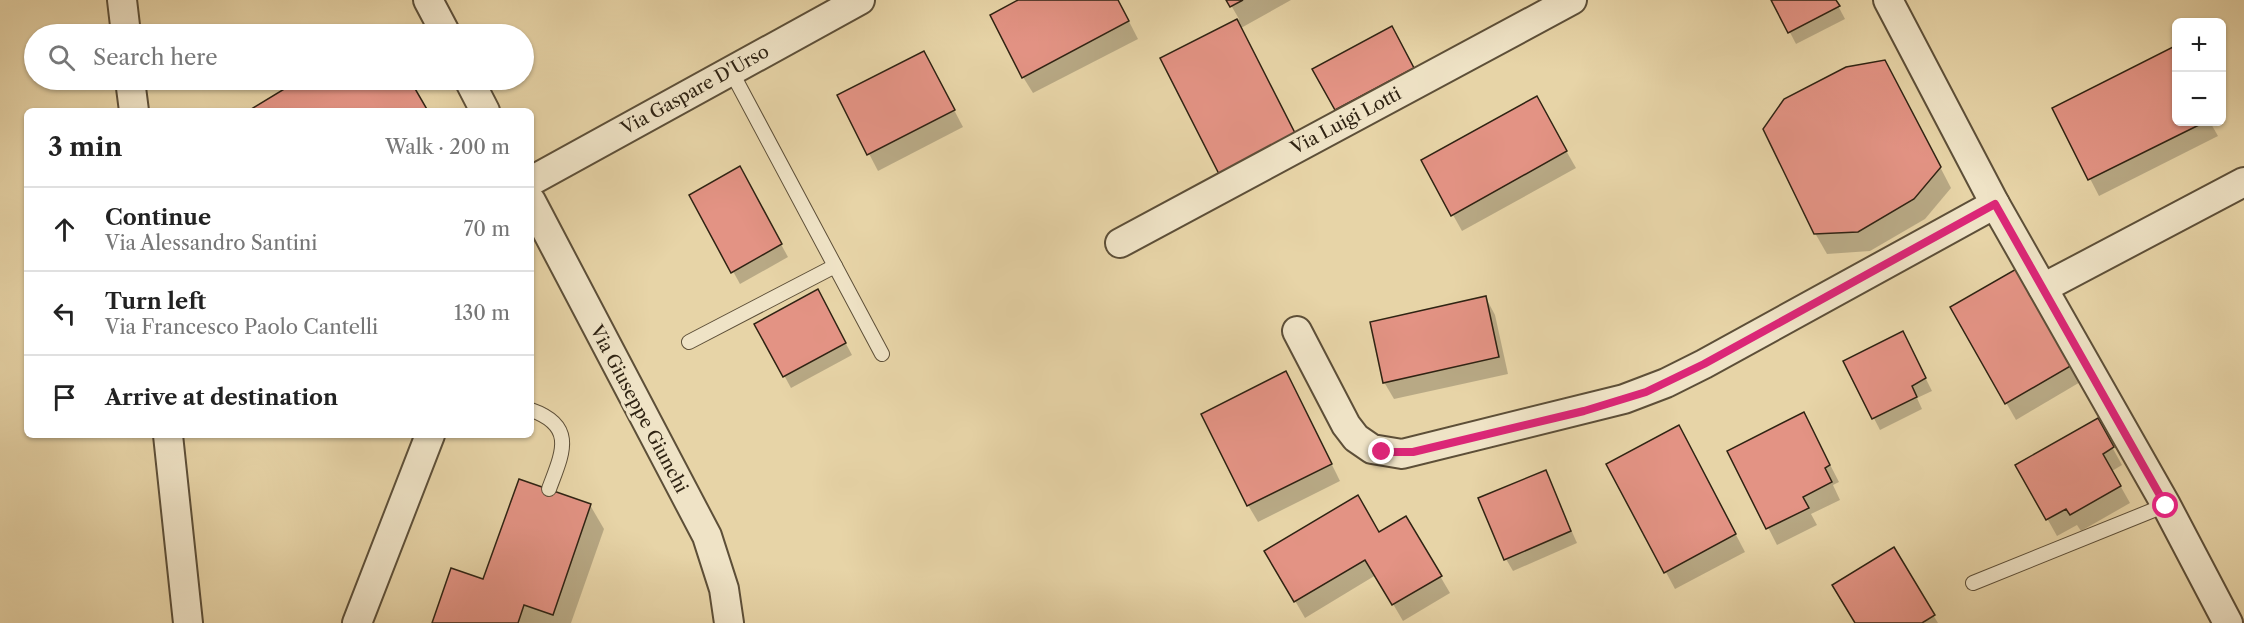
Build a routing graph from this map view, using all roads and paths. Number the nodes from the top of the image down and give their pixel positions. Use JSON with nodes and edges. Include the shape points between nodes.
{"nodes":[{"id":1,"x":122,"y":0,"type":"edge"},
{"id":2,"x":428,"y":0,"type":"edge"},
{"id":3,"x":860,"y":0,"type":"edge"},
{"id":4,"x":1572,"y":0,"type":"edge"},
{"id":5,"x":1888,"y":0,"type":"edge"},
{"id":6,"x":125,"y":24,"type":"edge"},
{"id":7,"x":441,"y":24,"type":"edge"},
{"id":8,"x":731,"y":70,"type":"junction"},
{"id":9,"x":131,"y":90,"type":"edge"},
{"id":10,"x":474,"y":90,"type":"edge"},
{"id":11,"x":134,"y":108,"type":"edge"},
{"id":12,"x":483,"y":108,"type":"edge"},
{"id":13,"x":534,"y":179,"type":"edge"},
{"id":14,"x":2244,"y":182,"type":"edge"},
{"id":15,"x":1995,"y":204,"type":"junction"},
{"id":16,"x":534,"y":207,"type":"edge"},
{"id":17,"x":1120,"y":243,"type":"dead end"},
{"id":18,"x":835,"y":266,"type":"junction"},
{"id":19,"x":2043,"y":288,"type":"junction"},
{"id":20,"x":1297,"y":331,"type":"dead end"},
{"id":21,"x":689,"y":342,"type":"dead end"},
{"id":22,"x":882,"y":354,"type":"dead end"},
{"id":23,"x":534,"y":412,"type":"edge"},
{"id":24,"x":168,"y":438,"type":"edge"},
{"id":25,"x":428,"y":438,"type":"edge"},
{"id":26,"x":549,"y":489,"type":"dead end"},
{"id":27,"x":2166,"y":506,"type":"junction"},
{"id":28,"x":1972,"y":584,"type":"dead end"},
{"id":29,"x":188,"y":623,"type":"edge"},
{"id":30,"x":357,"y":623,"type":"edge"},
{"id":31,"x":729,"y":623,"type":"edge"},
{"id":32,"x":2228,"y":623,"type":"edge"}],
"edges":[{"from":1,"to":6,"type":"street"},
{"from":2,"to":7,"type":"street"},
{"from":3,"to":8,"type":"street","name":"Via Gaspare D'Urso"},
{"from":4,"to":17,"type":"street","name":"Via Luigi Lotti"},
{"from":5,"to":15,"type":"street"},
{"from":8,"to":13,"type":"street","name":"Via Gaspare D'Urso"},
{"from":8,"to":18,"type":"lane"},
{"from":9,"to":11,"type":"street"},
{"from":10,"to":12,"type":"street"},
{"from":14,"to":19,"type":"street"},
{"from":15,"to":19,"type":"street"},
{"from":15,"to":20,"type":"street","via":[[1666,383],[1584,411],[1413,452],[1382,452],[1356,438]]},
{"from":16,"to":31,"type":"street","name":"Via Giuseppe Giunchi","via":[[706,536],[724,589]]},
{"from":18,"to":21,"type":"lane"},
{"from":18,"to":22,"type":"lane"},
{"from":19,"to":27,"type":"street"},
{"from":23,"to":26,"type":"lane","via":[[554,422],[562,437],[561,457]]},
{"from":24,"to":29,"type":"street"},
{"from":25,"to":30,"type":"street"},
{"from":27,"to":28,"type":"lane"},
{"from":27,"to":32,"type":"street"}]}
